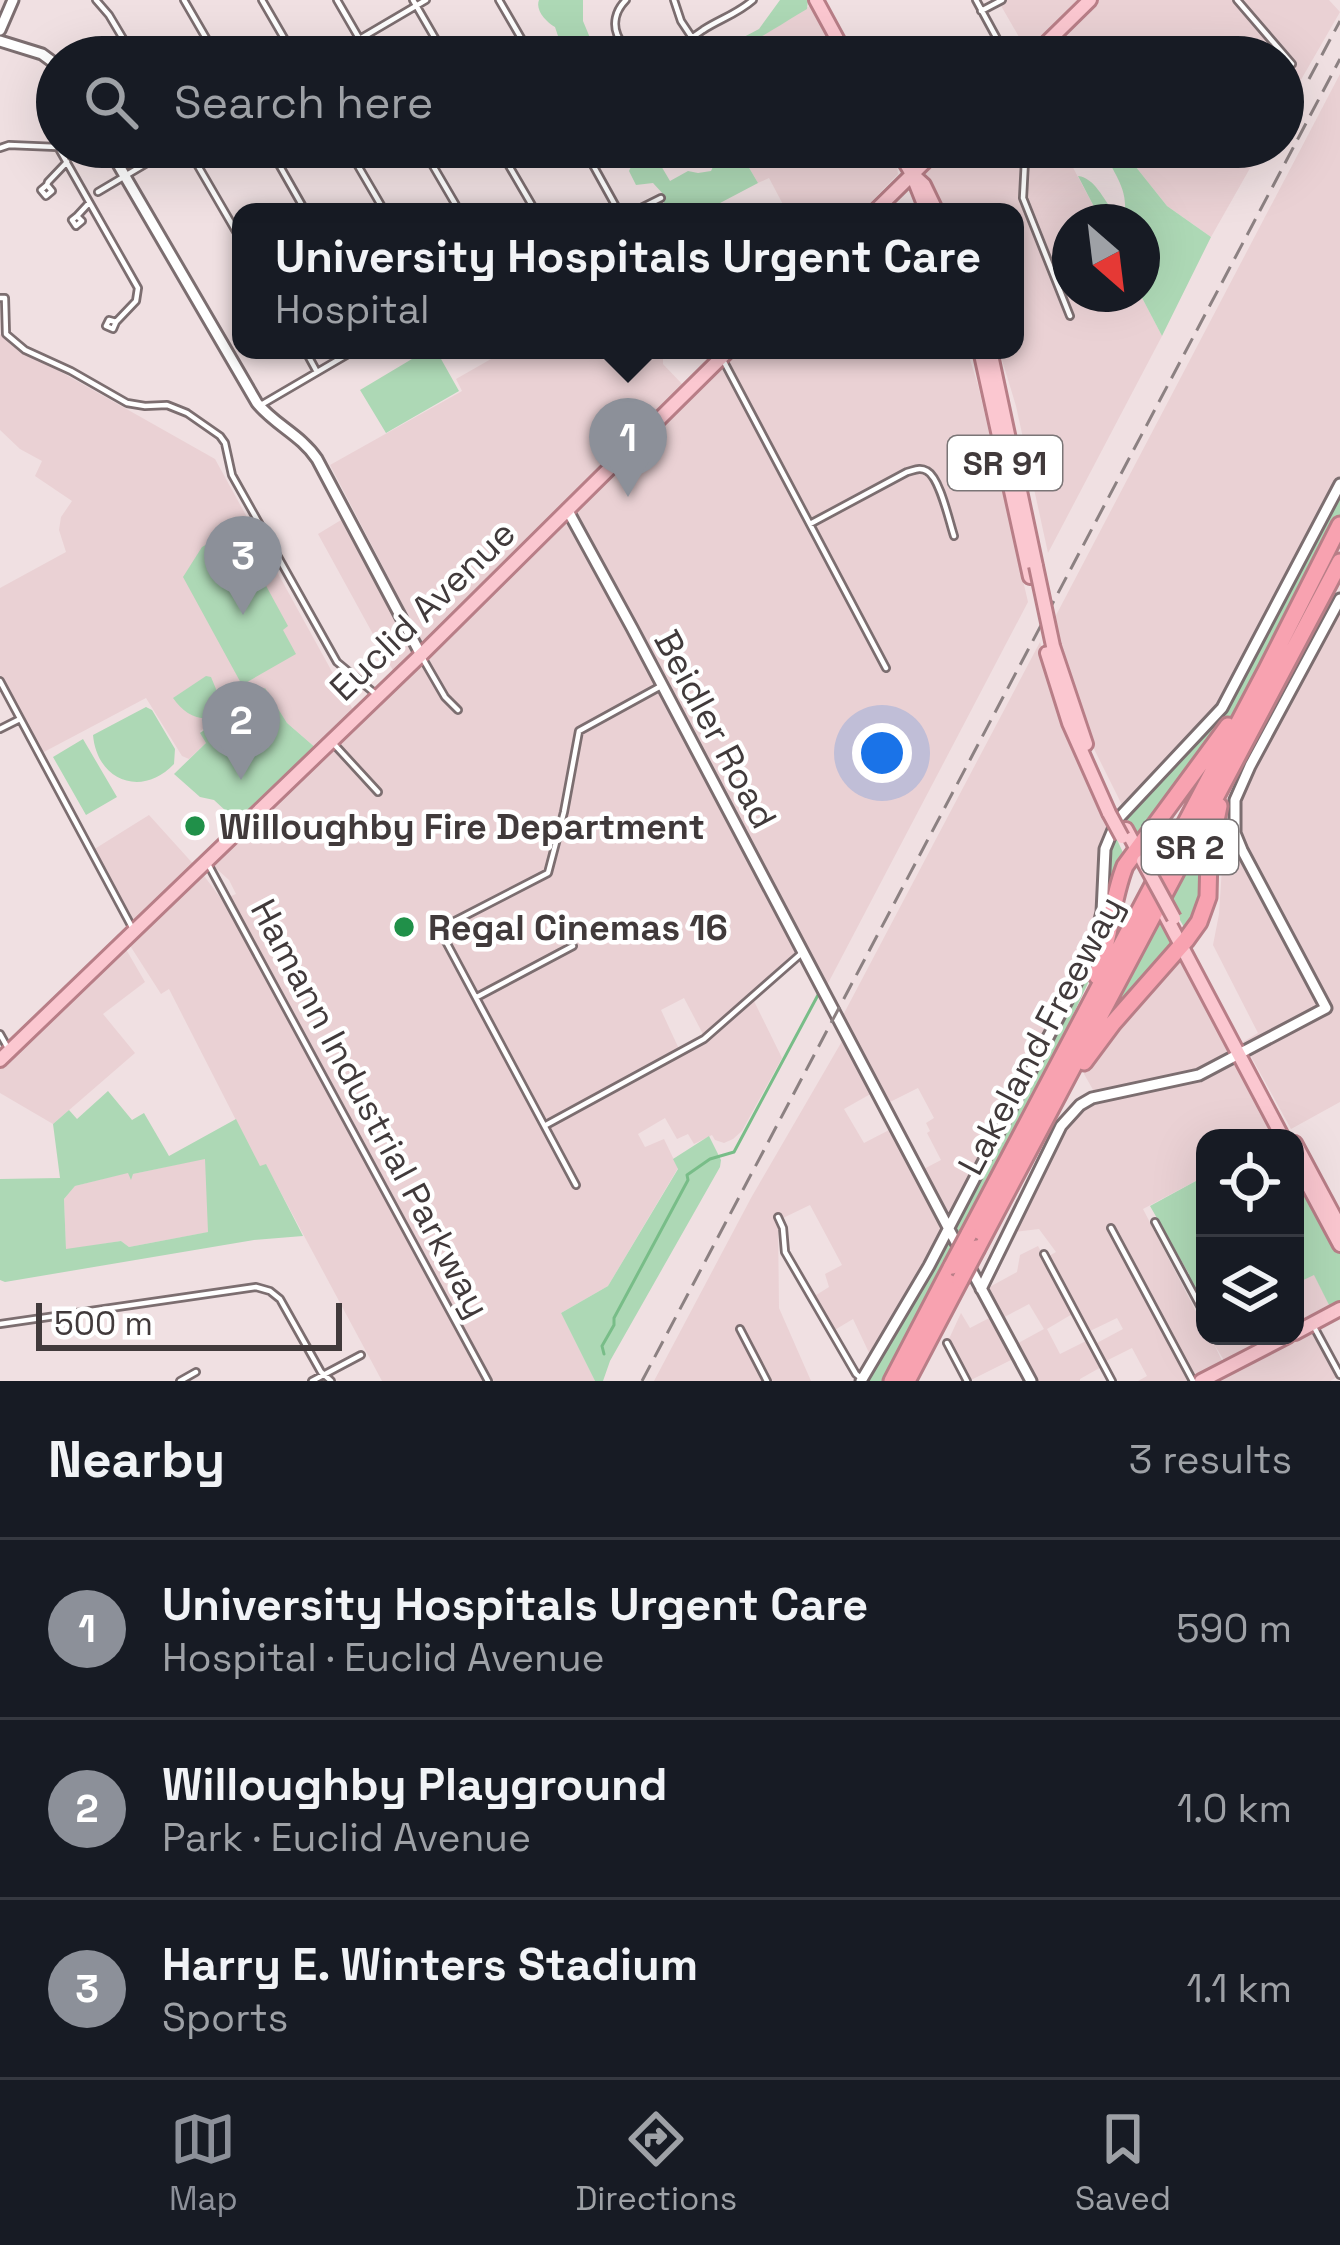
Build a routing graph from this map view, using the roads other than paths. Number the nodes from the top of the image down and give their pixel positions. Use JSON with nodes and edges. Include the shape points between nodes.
{"nodes":[{"id":1,"x":13,"y":0,"type":"edge"},
{"id":2,"x":96,"y":0,"type":"edge"},
{"id":3,"x":184,"y":0,"type":"edge"},
{"id":4,"x":262,"y":0,"type":"edge"},
{"id":5,"x":337,"y":0,"type":"edge"},
{"id":6,"x":426,"y":0,"type":"edge"},
{"id":7,"x":500,"y":0,"type":"edge"},
{"id":8,"x":626,"y":0,"type":"edge"},
{"id":9,"x":674,"y":0,"type":"edge"},
{"id":10,"x":753,"y":0,"type":"edge"},
{"id":11,"x":816,"y":0,"type":"edge"},
{"id":12,"x":976,"y":0,"type":"edge"},
{"id":13,"x":1002,"y":0,"type":"edge"},
{"id":14,"x":1090,"y":0,"type":"edge"},
{"id":15,"x":1237,"y":0,"type":"edge"},
{"id":16,"x":414,"y":3,"type":"edge"},
{"id":17,"x":981,"y":10,"type":"junction"},
{"id":18,"x":0,"y":30,"type":"edge"},
{"id":19,"x":122,"y":36,"type":"edge"},
{"id":20,"x":205,"y":36,"type":"edge"},
{"id":21,"x":283,"y":36,"type":"edge"},
{"id":22,"x":358,"y":36,"type":"edge"},
{"id":23,"x":364,"y":36,"type":"edge"},
{"id":24,"x":434,"y":36,"type":"edge"},
{"id":25,"x":520,"y":36,"type":"edge"},
{"id":26,"x":618,"y":36,"type":"edge"},
{"id":27,"x":690,"y":36,"type":"edge"},
{"id":28,"x":696,"y":36,"type":"edge"},
{"id":29,"x":836,"y":36,"type":"edge"},
{"id":30,"x":995,"y":36,"type":"edge"},
{"id":31,"x":1053,"y":36,"type":"edge"},
{"id":32,"x":1268,"y":36,"type":"edge"},
{"id":33,"x":0,"y":41,"type":"edge"},
{"id":34,"x":36,"y":52,"type":"edge"},
{"id":35,"x":36,"y":147,"type":"edge"},
{"id":36,"x":0,"y":148,"type":"edge"},
{"id":37,"x":62,"y":168,"type":"edge"},
{"id":38,"x":70,"y":168,"type":"edge"},
{"id":39,"x":120,"y":168,"type":"edge"},
{"id":40,"x":138,"y":168,"type":"edge"},
{"id":41,"x":200,"y":168,"type":"edge"},
{"id":42,"x":281,"y":168,"type":"edge"},
{"id":43,"x":359,"y":168,"type":"edge"},
{"id":44,"x":434,"y":168,"type":"edge"},
{"id":45,"x":510,"y":168,"type":"edge"},
{"id":46,"x":595,"y":168,"type":"edge"},
{"id":47,"x":908,"y":168,"type":"edge"},
{"id":48,"x":917,"y":168,"type":"edge"},
{"id":49,"x":1025,"y":168,"type":"edge"},
{"id":50,"x":911,"y":174,"type":"junction"},
{"id":51,"x":124,"y":176,"type":"junction"},
{"id":52,"x":47,"y":185,"type":"dead end"},
{"id":53,"x":98,"y":192,"type":"dead end"},
{"id":54,"x":661,"y":198,"type":"dead end"},
{"id":55,"x":90,"y":202,"type":"junction"},
{"id":56,"x":301,"y":203,"type":"edge"},
{"id":57,"x":380,"y":203,"type":"edge"},
{"id":58,"x":455,"y":203,"type":"edge"},
{"id":59,"x":531,"y":203,"type":"edge"},
{"id":60,"x":614,"y":203,"type":"edge"},
{"id":61,"x":651,"y":203,"type":"edge"},
{"id":62,"x":883,"y":203,"type":"edge"},
{"id":63,"x":923,"y":203,"type":"edge"},
{"id":64,"x":933,"y":203,"type":"edge"},
{"id":65,"x":77,"y":216,"type":"dead end"},
{"id":66,"x":232,"y":224,"type":"edge"},
{"id":67,"x":0,"y":298,"type":"edge"},
{"id":68,"x":1070,"y":316,"type":"dead end"},
{"id":69,"x":116,"y":322,"type":"dead end"},
{"id":70,"x":232,"y":359,"type":"edge"},
{"id":71,"x":232,"y":359,"type":"edge"},
{"id":72,"x":310,"y":359,"type":"edge"},
{"id":73,"x":339,"y":359,"type":"edge"},
{"id":74,"x":720,"y":359,"type":"edge"},
{"id":75,"x":728,"y":359,"type":"edge"},
{"id":76,"x":982,"y":359,"type":"edge"},
{"id":77,"x":992,"y":359,"type":"edge"},
{"id":78,"x":317,"y":371,"type":"junction"},
{"id":79,"x":260,"y":406,"type":"junction"},
{"id":80,"x":1340,"y":484,"type":"edge"},
{"id":81,"x":567,"y":509,"type":"junction"},
{"id":82,"x":810,"y":524,"type":"junction"},
{"id":83,"x":1340,"y":525,"type":"edge"},
{"id":84,"x":954,"y":536,"type":"dead end"},
{"id":85,"x":1340,"y":562,"type":"edge"},
{"id":86,"x":1033,"y":572,"type":"junction"},
{"id":87,"x":1340,"y":599,"type":"edge"},
{"id":88,"x":421,"y":655,"type":"junction"},
{"id":89,"x":886,"y":668,"type":"dead end"},
{"id":90,"x":1267,"y":669,"type":"junction"},
{"id":91,"x":0,"y":681,"type":"edge"},
{"id":92,"x":662,"y":685,"type":"junction"},
{"id":93,"x":378,"y":696,"type":"junction"},
{"id":94,"x":458,"y":710,"type":"dead end"},
{"id":95,"x":20,"y":719,"type":"junction"},
{"id":96,"x":0,"y":729,"type":"edge"},
{"id":97,"x":331,"y":741,"type":"junction"},
{"id":98,"x":1234,"y":764,"type":"junction"},
{"id":99,"x":378,"y":792,"type":"dead end"},
{"id":100,"x":1138,"y":859,"type":"junction"},
{"id":101,"x":205,"y":861,"type":"junction"},
{"id":102,"x":134,"y":931,"type":"junction"},
{"id":103,"x":1184,"y":942,"type":"junction"},
{"id":104,"x":573,"y":946,"type":"dead end"},
{"id":105,"x":803,"y":952,"type":"junction"},
{"id":106,"x":476,"y":998,"type":"junction"},
{"id":107,"x":1340,"y":1001,"type":"edge"},
{"id":108,"x":1326,"y":1008,"type":"junction"},
{"id":109,"x":0,"y":1034,"type":"edge"},
{"id":110,"x":1242,"y":1054,"type":"junction"},
{"id":111,"x":4,"y":1055,"type":"edge"},
{"id":112,"x":544,"y":1125,"type":"junction"},
{"id":113,"x":1279,"y":1129,"type":"edge"},
{"id":114,"x":1287,"y":1129,"type":"edge"},
{"id":115,"x":1039,"y":1132,"type":"junction"},
{"id":116,"x":1018,"y":1141,"type":"junction"},
{"id":117,"x":1304,"y":1159,"type":"edge"},
{"id":118,"x":1304,"y":1178,"type":"edge"},
{"id":119,"x":576,"y":1184,"type":"dead end"},
{"id":120,"x":778,"y":1217,"type":"dead end"},
{"id":121,"x":1155,"y":1222,"type":"dead end"},
{"id":122,"x":1340,"y":1227,"type":"edge"},
{"id":123,"x":1111,"y":1228,"type":"dead end"},
{"id":124,"x":948,"y":1229,"type":"junction"},
{"id":125,"x":973,"y":1241,"type":"junction"},
{"id":126,"x":1340,"y":1244,"type":"edge"},
{"id":127,"x":1044,"y":1253,"type":"dead end"},
{"id":128,"x":956,"y":1273,"type":"junction"},
{"id":129,"x":981,"y":1289,"type":"junction"},
{"id":130,"x":1196,"y":1298,"type":"edge"},
{"id":131,"x":1340,"y":1309,"type":"edge"},
{"id":132,"x":1312,"y":1323,"type":"junction"},
{"id":133,"x":0,"y":1324,"type":"edge"},
{"id":134,"x":1304,"y":1327,"type":"edge"},
{"id":135,"x":740,"y":1330,"type":"dead end"},
{"id":136,"x":947,"y":1343,"type":"dead end"},
{"id":137,"x":1264,"y":1345,"type":"edge"},
{"id":138,"x":361,"y":1355,"type":"dead end"},
{"id":139,"x":196,"y":1372,"type":"dead end"},
{"id":140,"x":325,"y":1374,"type":"junction"},
{"id":141,"x":1340,"y":1375,"type":"edge"},
{"id":142,"x":861,"y":1380,"type":"edge"},
{"id":143,"x":180,"y":1381,"type":"edge"},
{"id":144,"x":312,"y":1381,"type":"edge"},
{"id":145,"x":331,"y":1381,"type":"edge"},
{"id":146,"x":488,"y":1381,"type":"edge"},
{"id":147,"x":767,"y":1381,"type":"edge"},
{"id":148,"x":890,"y":1381,"type":"edge"},
{"id":149,"x":908,"y":1381,"type":"edge"},
{"id":150,"x":967,"y":1381,"type":"edge"},
{"id":151,"x":1030,"y":1381,"type":"edge"},
{"id":152,"x":1112,"y":1381,"type":"edge"},
{"id":153,"x":1200,"y":1381,"type":"edge"}],
"edges":[{"from":1,"to":18,"type":"street"},
{"from":2,"to":19,"type":"street"},
{"from":3,"to":20,"type":"street"},
{"from":4,"to":21,"type":"street"},
{"from":5,"to":22,"type":"street"},
{"from":6,"to":16,"type":"street"},
{"from":7,"to":25,"type":"street"},
{"from":8,"to":26,"type":"street","via":[[617,9]]},
{"from":9,"to":27,"type":"street"},
{"from":10,"to":28,"type":"street"},
{"from":11,"to":29,"type":"main road"},
{"from":12,"to":17,"type":"street"},
{"from":13,"to":17,"type":"street"},
{"from":14,"to":31,"type":"main road"},
{"from":15,"to":32,"type":"street"},
{"from":16,"to":23,"type":"street"},
{"from":16,"to":24,"type":"street"},
{"from":17,"to":30,"type":"street"},
{"from":33,"to":34,"type":"street"},
{"from":35,"to":36,"type":"street"},
{"from":37,"to":52,"type":"street"},
{"from":38,"to":55,"type":"street"},
{"from":39,"to":51,"type":"street"},
{"from":40,"to":51,"type":"street"},
{"from":41,"to":66,"type":"street"},
{"from":42,"to":56,"type":"street"},
{"from":43,"to":57,"type":"street"},
{"from":44,"to":58,"type":"street"},
{"from":45,"to":59,"type":"street"},
{"from":46,"to":60,"type":"street"},
{"from":47,"to":50,"type":"main road"},
{"from":48,"to":50,"type":"main road"},
{"from":49,"to":68,"type":"street","via":[[1023,198]]},
{"from":50,"to":62,"type":"main road"},
{"from":50,"to":63,"type":"main road"},
{"from":50,"to":64,"type":"main road"},
{"from":51,"to":53,"type":"street"},
{"from":51,"to":71,"type":"street"},
{"from":54,"to":61,"type":"street"},
{"from":55,"to":65,"type":"street"},
{"from":55,"to":69,"type":"street","via":[[138,288]]},
{"from":67,"to":93,"type":"street","via":[[6,334],[25,350],[127,403],[178,407],[220,436],[232,476],[338,662]]},
{"from":70,"to":79,"type":"street"},
{"from":72,"to":78,"type":"street"},
{"from":73,"to":78,"type":"street"},
{"from":74,"to":81,"type":"main road","name":"Euclid Avenue"},
{"from":75,"to":82,"type":"street"},
{"from":76,"to":86,"type":"main road","number":"SR 91"},
{"from":77,"to":86,"type":"main road","number":"SR 91"},
{"from":78,"to":79,"type":"street"},
{"from":79,"to":88,"type":"street","via":[[317,459]]},
{"from":80,"to":124,"type":"street","via":[[1222,708],[1118,820],[1105,849],[1090,955]]},
{"from":81,"to":88,"type":"main road","name":"Euclid Avenue"},
{"from":81,"to":92,"type":"street","name":"Beidler Road"},
{"from":82,"to":84,"type":"street","via":[[922,470],[936,482]]},
{"from":82,"to":89,"type":"street"},
{"from":83,"to":90,"type":"highway","name":"Lakeland Freeway","number":"SR 2"},
{"from":85,"to":98,"type":"highway","name":"Lakeland Freeway","number":"SR 2"},
{"from":86,"to":100,"type":"main road","number":"SR 91","bridge":true,"via":[[1069,723]]},
{"from":87,"to":108,"type":"street","via":[[1250,766],[1234,815],[1242,850]]},
{"from":88,"to":93,"type":"main road","name":"Euclid Avenue"},
{"from":88,"to":94,"type":"street"},
{"from":90,"to":100,"type":"highway"},
{"from":90,"to":116,"type":"highway","name":"Lakeland Freeway","number":"SR 2"},
{"from":91,"to":95,"type":"street"},
{"from":92,"to":105,"type":"street","name":"Beidler Road"},
{"from":92,"to":106,"type":"street","via":[[579,730],[546,874],[443,930]]},
{"from":93,"to":97,"type":"main road","name":"Euclid Avenue"},
{"from":95,"to":96,"type":"street"},
{"from":95,"to":102,"type":"street"},
{"from":97,"to":99,"type":"street"},
{"from":97,"to":101,"type":"main road","name":"Euclid Avenue"},
{"from":98,"to":103,"type":"highway","via":[[1215,816],[1206,906]]},
{"from":98,"to":115,"type":"highway","name":"Lakeland Freeway","number":"SR 2"},
{"from":100,"to":103,"type":"main road","number":"SR 91","bridge":true},
{"from":100,"to":116,"type":"highway","via":[[1120,879],[1096,978]]},
{"from":101,"to":102,"type":"main road","name":"Euclid Avenue"},
{"from":101,"to":146,"type":"street","name":"Hamann Industrial Parkway"},
{"from":102,"to":111,"type":"main road","name":"Euclid Avenue"},
{"from":103,"to":110,"type":"main road","number":"SR 91"},
{"from":103,"to":115,"type":"highway","via":[[1113,1022]]},
{"from":104,"to":106,"type":"street"},
{"from":105,"to":112,"type":"street","via":[[704,1040]]},
{"from":105,"to":124,"type":"street","name":"Beidler Road"},
{"from":106,"to":112,"type":"street"},
{"from":107,"to":108,"type":"street"},
{"from":108,"to":110,"type":"street"},
{"from":109,"to":111,"type":"street"},
{"from":110,"to":113,"type":"main road","number":"SR 91"},
{"from":110,"to":114,"type":"main road","number":"SR 91"},
{"from":110,"to":129,"type":"street","via":[[1199,1075],[1080,1105],[1061,1126]]},
{"from":112,"to":119,"type":"street"},
{"from":115,"to":125,"type":"highway","name":"Lakeland Freeway","number":"SR 2"},
{"from":116,"to":125,"type":"highway","name":"Lakeland Freeway","number":"SR 2"},
{"from":117,"to":122,"type":"main road","number":"SR 91"},
{"from":118,"to":126,"type":"main road"},
{"from":120,"to":142,"type":"street","via":[[790,1262]]},
{"from":121,"to":130,"type":"street"},
{"from":123,"to":153,"type":"street"},
{"from":124,"to":129,"type":"street","name":"Beidler Road"},
{"from":124,"to":142,"type":"street"},
{"from":125,"to":128,"type":"highway","name":"Lakeland Freeway","number":"SR 2","bridge":true},
{"from":127,"to":152,"type":"street"},
{"from":128,"to":148,"type":"highway","name":"Lakeland Freeway","number":"SR 2"},
{"from":128,"to":149,"type":"highway","name":"Lakeland Freeway","number":"SR 2"},
{"from":129,"to":151,"type":"street","name":"Beidler Road"},
{"from":131,"to":132,"type":"main road"},
{"from":132,"to":134,"type":"main road"},
{"from":132,"to":141,"type":"street"},
{"from":133,"to":140,"type":"street","via":[[256,1287],[280,1299]]},
{"from":135,"to":147,"type":"street"},
{"from":136,"to":150,"type":"street"},
{"from":137,"to":153,"type":"main road"},
{"from":138,"to":140,"type":"street"},
{"from":139,"to":143,"type":"street"},
{"from":140,"to":144,"type":"street"},
{"from":140,"to":145,"type":"street"}]}
